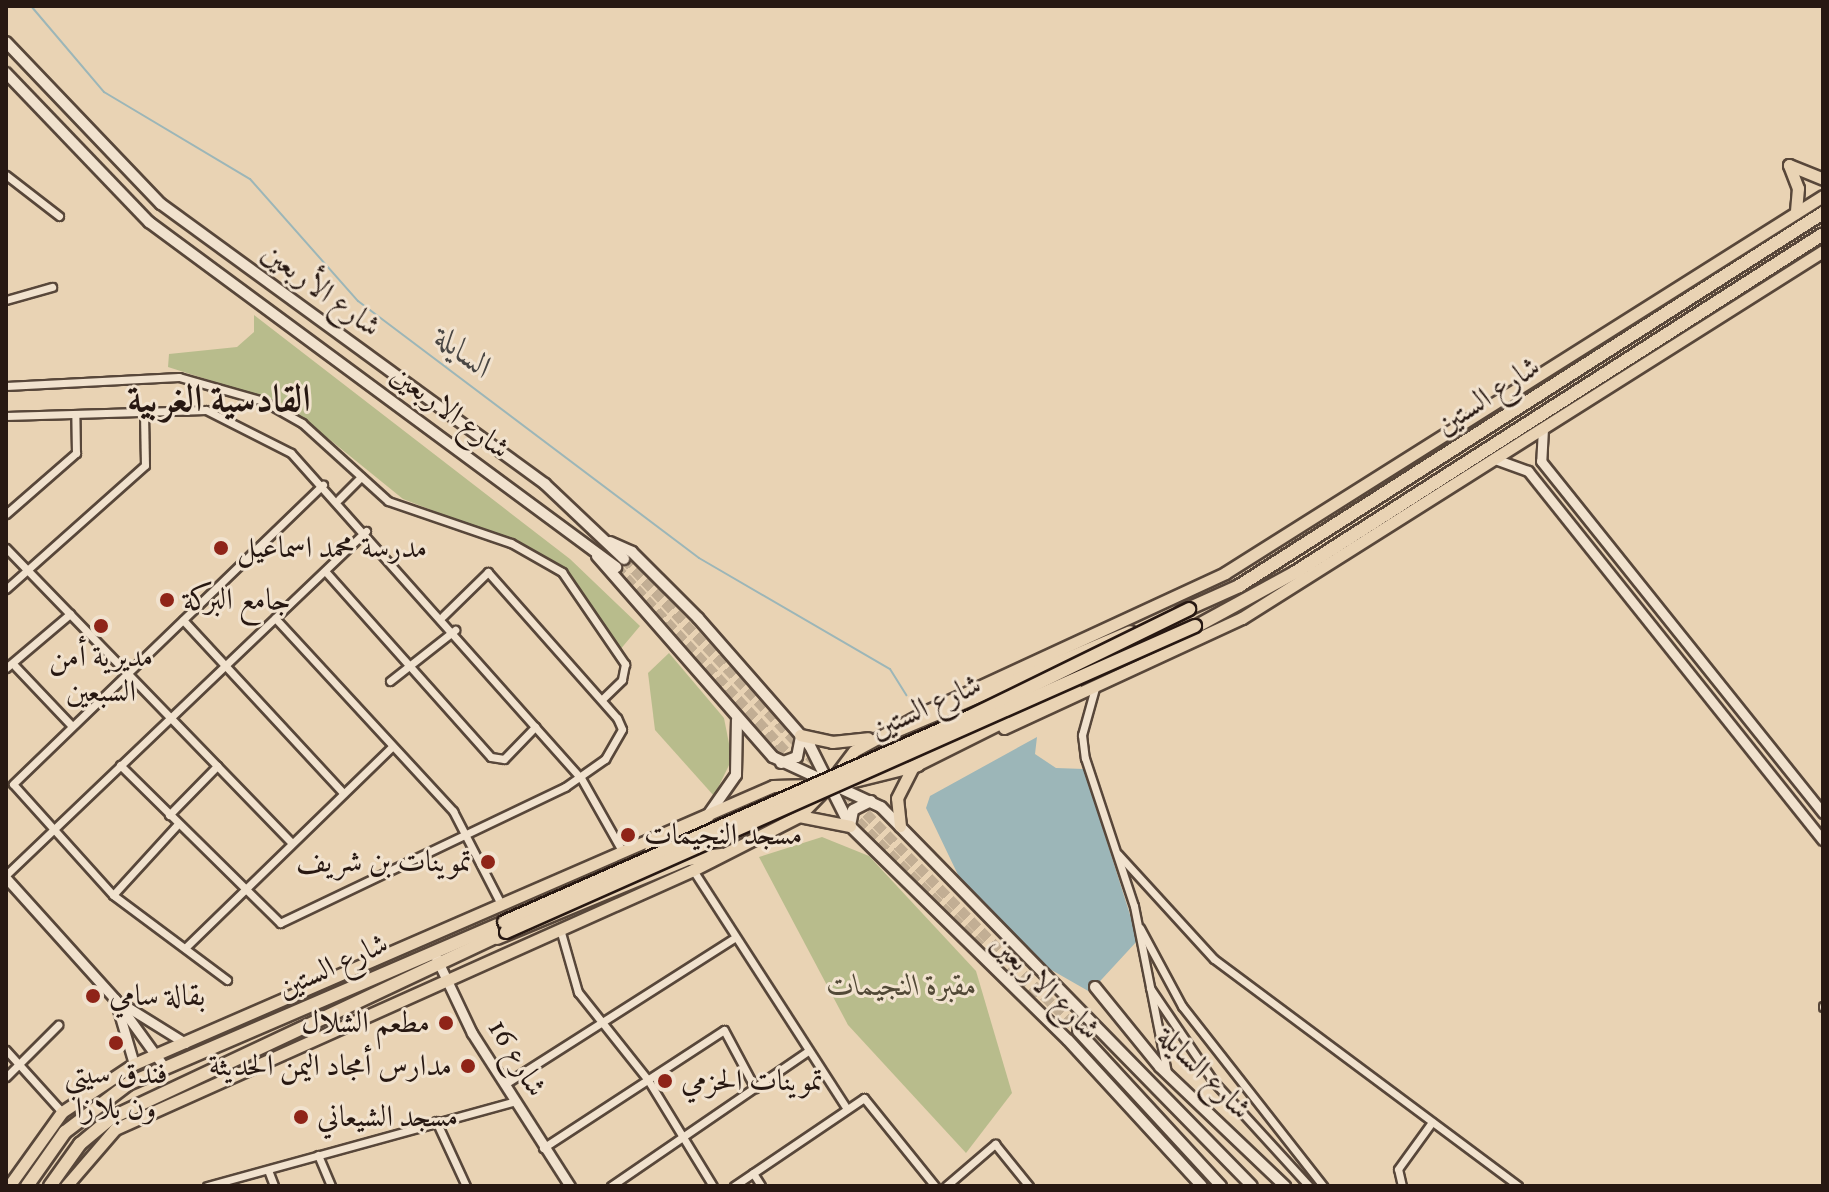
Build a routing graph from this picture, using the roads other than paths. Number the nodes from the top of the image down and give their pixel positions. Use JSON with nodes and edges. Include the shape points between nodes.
{"nodes":[{"id":1,"x":6,"y":42,"type":"edge"},
{"id":2,"x":6,"y":73,"type":"edge"},
{"id":3,"x":6,"y":175,"type":"edge"},
{"id":4,"x":1823,"y":179,"type":"edge"},
{"id":5,"x":1823,"y":196,"type":"edge"},
{"id":6,"x":1796,"y":213,"type":"junction"},
{"id":7,"x":1823,"y":213,"type":"edge"},
{"id":8,"x":59,"y":216,"type":"dead end"},
{"id":9,"x":1823,"y":234,"type":"edge"},
{"id":10,"x":1823,"y":251,"type":"edge"},
{"id":11,"x":52,"y":287,"type":"dead end"},
{"id":12,"x":6,"y":300,"type":"edge"},
{"id":13,"x":386,"y":368,"type":"junction"},
{"id":14,"x":374,"y":385,"type":"junction"},
{"id":15,"x":6,"y":386,"type":"edge"},
{"id":16,"x":144,"y":412,"type":"junction"},
{"id":17,"x":75,"y":414,"type":"junction"},
{"id":18,"x":6,"y":416,"type":"edge"},
{"id":19,"x":1545,"y":423,"type":"junction"},
{"id":20,"x":1491,"y":459,"type":"junction"},
{"id":21,"x":361,"y":477,"type":"junction"},
{"id":22,"x":323,"y":485,"type":"junction"},
{"id":23,"x":339,"y":499,"type":"junction"},
{"id":24,"x":6,"y":514,"type":"edge"},
{"id":25,"x":366,"y":531,"type":"junction"},
{"id":26,"x":610,"y":542,"type":"junction"},
{"id":27,"x":6,"y":548,"type":"edge"},
{"id":28,"x":597,"y":556,"type":"junction"},
{"id":29,"x":620,"y":563,"type":"joint"},
{"id":30,"x":32,"y":571,"type":"junction"},
{"id":31,"x":325,"y":571,"type":"junction"},
{"id":32,"x":6,"y":589,"type":"edge"},
{"id":33,"x":1189,"y":609,"type":"junction"},
{"id":34,"x":70,"y":614,"type":"junction"},
{"id":35,"x":443,"y":616,"type":"junction"},
{"id":36,"x":275,"y":618,"type":"junction"},
{"id":37,"x":1666,"y":619,"type":"junction"},
{"id":38,"x":183,"y":620,"type":"junction"},
{"id":39,"x":1195,"y":626,"type":"junction"},
{"id":40,"x":455,"y":630,"type":"junction"},
{"id":41,"x":1657,"y":633,"type":"junction"},
{"id":42,"x":15,"y":666,"type":"junction"},
{"id":43,"x":226,"y":666,"type":"junction"},
{"id":44,"x":6,"y":668,"type":"edge"},
{"id":45,"x":407,"y":668,"type":"junction"},
{"id":46,"x":126,"y":674,"type":"junction"},
{"id":47,"x":390,"y":681,"type":"dead end"},
{"id":48,"x":1095,"y":688,"type":"junction"},
{"id":49,"x":602,"y":699,"type":"junction"},
{"id":50,"x":172,"y":718,"type":"junction"},
{"id":51,"x":736,"y":718,"type":"junction"},
{"id":52,"x":71,"y":725,"type":"junction"},
{"id":53,"x":535,"y":727,"type":"junction"},
{"id":54,"x":896,"y":731,"type":"junction"},
{"id":55,"x":800,"y":735,"type":"junction"},
{"id":56,"x":392,"y":747,"type":"junction"},
{"id":57,"x":781,"y":763,"type":"junction"},
{"id":58,"x":120,"y":765,"type":"junction"},
{"id":59,"x":217,"y":766,"type":"junction"},
{"id":60,"x":913,"y":767,"type":"junction"},
{"id":61,"x":581,"y":778,"type":"junction"},
{"id":62,"x":829,"y":784,"type":"junction"},
{"id":63,"x":343,"y":793,"type":"junction"},
{"id":64,"x":871,"y":801,"type":"junction"},
{"id":65,"x":740,"y":802,"type":"junction"},
{"id":66,"x":1823,"y":813,"type":"edge"},
{"id":67,"x":169,"y":815,"type":"junction"},
{"id":68,"x":708,"y":816,"type":"junction"},
{"id":69,"x":799,"y":816,"type":"junction"},
{"id":70,"x":177,"y":825,"type":"junction"},
{"id":71,"x":850,"y":826,"type":"junction"},
{"id":72,"x":900,"y":826,"type":"junction"},
{"id":73,"x":53,"y":829,"type":"junction"},
{"id":74,"x":467,"y":834,"type":"junction"},
{"id":75,"x":763,"y":834,"type":"junction"},
{"id":76,"x":1823,"y":840,"type":"edge"},
{"id":77,"x":291,"y":842,"type":"junction"},
{"id":78,"x":621,"y":849,"type":"junction"},
{"id":79,"x":1118,"y":854,"type":"junction"},
{"id":80,"x":722,"y":855,"type":"junction"},
{"id":81,"x":693,"y":870,"type":"junction"},
{"id":82,"x":6,"y":877,"type":"edge"},
{"id":83,"x":240,"y":891,"type":"junction"},
{"id":84,"x":113,"y":895,"type":"junction"},
{"id":85,"x":501,"y":904,"type":"junction"},
{"id":86,"x":1137,"y":923,"type":"junction"},
{"id":87,"x":500,"y":929,"type":"junction"},
{"id":88,"x":560,"y":929,"type":"junction"},
{"id":89,"x":734,"y":938,"type":"junction"},
{"id":90,"x":185,"y":948,"type":"junction"},
{"id":91,"x":433,"y":951,"type":"junction"},
{"id":92,"x":440,"y":965,"type":"junction"},
{"id":93,"x":446,"y":978,"type":"junction"},
{"id":94,"x":227,"y":980,"type":"dead end"},
{"id":95,"x":1147,"y":983,"type":"junction"},
{"id":96,"x":1095,"y":987,"type":"dead end"},
{"id":97,"x":115,"y":999,"type":"junction"},
{"id":98,"x":599,"y":1024,"type":"junction"},
{"id":99,"x":58,"y":1025,"type":"dead end"},
{"id":100,"x":185,"y":1043,"type":"junction"},
{"id":101,"x":6,"y":1050,"type":"edge"},
{"id":102,"x":808,"y":1051,"type":"junction"},
{"id":103,"x":158,"y":1055,"type":"junction"},
{"id":104,"x":134,"y":1064,"type":"junction"},
{"id":105,"x":19,"y":1065,"type":"junction"},
{"id":106,"x":165,"y":1068,"type":"junction"},
{"id":107,"x":1167,"y":1074,"type":"junction"},
{"id":108,"x":6,"y":1077,"type":"edge"},
{"id":109,"x":648,"y":1080,"type":"junction"},
{"id":110,"x":1140,"y":1080,"type":"junction"},
{"id":111,"x":505,"y":1084,"type":"junction"},
{"id":112,"x":755,"y":1088,"type":"junction"},
{"id":113,"x":516,"y":1101,"type":"junction"},
{"id":114,"x":847,"y":1109,"type":"junction"},
{"id":115,"x":62,"y":1112,"type":"junction"},
{"id":116,"x":436,"y":1121,"type":"junction"},
{"id":117,"x":1432,"y":1122,"type":"junction"},
{"id":118,"x":685,"y":1137,"type":"junction"},
{"id":119,"x":543,"y":1148,"type":"junction"},
{"id":120,"x":318,"y":1155,"type":"junction"},
{"id":121,"x":268,"y":1170,"type":"junction"},
{"id":122,"x":753,"y":1173,"type":"junction"},
{"id":123,"x":1245,"y":1184,"type":"edge"},
{"id":124,"x":9,"y":1186,"type":"edge"},
{"id":125,"x":27,"y":1186,"type":"edge"},
{"id":126,"x":50,"y":1186,"type":"edge"},
{"id":127,"x":66,"y":1186,"type":"edge"},
{"id":128,"x":207,"y":1186,"type":"edge"},
{"id":129,"x":274,"y":1186,"type":"edge"},
{"id":130,"x":331,"y":1186,"type":"edge"},
{"id":131,"x":466,"y":1186,"type":"edge"},
{"id":132,"x":570,"y":1186,"type":"edge"},
{"id":133,"x":611,"y":1186,"type":"edge"},
{"id":134,"x":713,"y":1186,"type":"edge"},
{"id":135,"x":734,"y":1186,"type":"edge"},
{"id":136,"x":761,"y":1186,"type":"edge"},
{"id":137,"x":935,"y":1186,"type":"edge"},
{"id":138,"x":946,"y":1186,"type":"edge"},
{"id":139,"x":1029,"y":1186,"type":"edge"},
{"id":140,"x":1202,"y":1186,"type":"edge"},
{"id":141,"x":1221,"y":1186,"type":"edge"},
{"id":142,"x":1285,"y":1186,"type":"edge"},
{"id":143,"x":1309,"y":1186,"type":"edge"},
{"id":144,"x":1323,"y":1186,"type":"edge"},
{"id":145,"x":1402,"y":1186,"type":"edge"},
{"id":146,"x":1518,"y":1186,"type":"edge"}],
"edges":[{"from":1,"to":13,"type":"main road","name":"شارع الأربعين","via":[[161,204]]},
{"from":2,"to":14,"type":"main road","name":"شارع الاربعين","via":[[149,222]]},
{"from":3,"to":8,"type":"street"},
{"from":4,"to":6,"type":"main road","via":[[1789,165],[1798,188]]},
{"from":5,"to":6,"type":"main road","name":"شارع الستين"},
{"from":6,"to":54,"type":"main road","name":"شارع الستين","via":[[1225,573]]},
{"from":7,"to":33,"type":"highway","name":"شارع الستين","via":[[1239,586]]},
{"from":9,"to":39,"type":"highway","name":"شارع الستين","via":[[1294,573]]},
{"from":10,"to":19,"type":"main road","name":"شارع الستين"},
{"from":11,"to":12,"type":"street"},
{"from":13,"to":14,"type":"main road"},
{"from":13,"to":26,"type":"main road","name":"شارع الأربعين"},
{"from":14,"to":28,"type":"main road","name":"شارع الاربعين"},
{"from":15,"to":21,"type":"street","via":[[201,380],[302,423]]},
{"from":16,"to":17,"type":"street"},
{"from":16,"to":22,"type":"street","via":[[206,410],[291,453]]},
{"from":16,"to":30,"type":"street","via":[[145,465]]},
{"from":17,"to":18,"type":"street"},
{"from":17,"to":24,"type":"street","via":[[76,453]]},
{"from":19,"to":20,"type":"main road","name":"شارع الستين"},
{"from":19,"to":37,"type":"street","via":[[1541,461]]},
{"from":20,"to":41,"type":"street","via":[[1528,471]]},
{"from":20,"to":48,"type":"main road","name":"شارع الستين","via":[[1242,618]]},
{"from":21,"to":23,"type":"street"},
{"from":21,"to":49,"type":"street","via":[[416,516],[511,543],[572,582],[625,664],[622,680]]},
{"from":22,"to":23,"type":"street"},
{"from":22,"to":38,"type":"street"},
{"from":23,"to":25,"type":"street"},
{"from":25,"to":31,"type":"street"},
{"from":25,"to":35,"type":"street"},
{"from":26,"to":29,"type":"main road","name":"شارع الأربعين"},
{"from":26,"to":55,"type":"main road","name":"شارع الاربعين","via":[[632,552],[698,618]]},
{"from":27,"to":30,"type":"street"},
{"from":28,"to":29,"type":"main road","name":"شارع الاربعين"},
{"from":28,"to":51,"type":"main road"},
{"from":30,"to":32,"type":"street"},
{"from":30,"to":34,"type":"street"},
{"from":31,"to":36,"type":"street"},
{"from":31,"to":45,"type":"street"},
{"from":33,"to":54,"type":"highway"},
{"from":33,"to":87,"type":"highway","name":"شارع الستين","bridge":true,"via":[[971,716]]},
{"from":34,"to":42,"type":"street"},
{"from":34,"to":46,"type":"street"},
{"from":35,"to":40,"type":"street"},
{"from":35,"to":49,"type":"street","via":[[488,572]]},
{"from":36,"to":43,"type":"street"},
{"from":36,"to":56,"type":"street"},
{"from":37,"to":41,"type":"street"},
{"from":37,"to":66,"type":"street"},
{"from":38,"to":43,"type":"street"},
{"from":38,"to":46,"type":"street"},
{"from":39,"to":60,"type":"highway"},
{"from":39,"to":87,"type":"highway","name":"شارع الستين","bridge":true},
{"from":40,"to":45,"type":"street"},
{"from":40,"to":53,"type":"street"},
{"from":41,"to":76,"type":"street"},
{"from":42,"to":44,"type":"street"},
{"from":42,"to":52,"type":"street"},
{"from":43,"to":50,"type":"street"},
{"from":43,"to":63,"type":"street"},
{"from":45,"to":47,"type":"street"},
{"from":45,"to":53,"type":"street","via":[[497,762]]},
{"from":46,"to":50,"type":"street"},
{"from":46,"to":52,"type":"street"},
{"from":48,"to":60,"type":"main road","name":"شارع الستين"},
{"from":48,"to":79,"type":"street","via":[[1082,735],[1085,758]]},
{"from":49,"to":61,"type":"street","via":[[622,729],[605,759]]},
{"from":50,"to":58,"type":"street"},
{"from":50,"to":59,"type":"street"},
{"from":51,"to":57,"type":"main road"},
{"from":51,"to":68,"type":"main road","via":[[736,775]]},
{"from":52,"to":73,"type":"street","via":[[13,784]]},
{"from":53,"to":61,"type":"street"},
{"from":54,"to":55,"type":"main road","via":[[842,742]]},
{"from":54,"to":60,"type":"main road","via":[[888,752]]},
{"from":54,"to":62,"type":"main road","via":[[849,755]]},
{"from":55,"to":57,"type":"main road","via":[[797,757]]},
{"from":55,"to":62,"type":"main road","name":"شارع الاربعين"},
{"from":56,"to":63,"type":"street"},
{"from":56,"to":74,"type":"street"},
{"from":57,"to":62,"type":"main road"},
{"from":58,"to":67,"type":"street"},
{"from":58,"to":73,"type":"street"},
{"from":59,"to":67,"type":"street"},
{"from":59,"to":77,"type":"street"},
{"from":60,"to":62,"type":"main road","name":"شارع الستين"},
{"from":60,"to":72,"type":"main road","via":[[897,798]]},
{"from":61,"to":74,"type":"street"},
{"from":61,"to":78,"type":"street"},
{"from":62,"to":64,"type":"main road"},
{"from":62,"to":65,"type":"main road","name":"شارع الستين","via":[[784,783]]},
{"from":62,"to":69,"type":"main road"},
{"from":62,"to":71,"type":"main road","name":"شارع الاربعين"},
{"from":63,"to":77,"type":"street"},
{"from":64,"to":71,"type":"main road","via":[[853,810]]},
{"from":64,"to":72,"type":"main road"},
{"from":65,"to":68,"type":"main road","name":"شارع الستين"},
{"from":65,"to":75,"type":"main road","via":[[766,813]]},
{"from":67,"to":70,"type":"street"},
{"from":68,"to":78,"type":"main road","name":"شارع الستين"},
{"from":68,"to":87,"type":"highway","via":[[679,838]]},
{"from":69,"to":71,"type":"main road"},
{"from":69,"to":75,"type":"main road","name":"شارع الستين"},
{"from":70,"to":83,"type":"street"},
{"from":70,"to":84,"type":"street"},
{"from":71,"to":140,"type":"main road","name":"شارع الاربعين","via":[[1068,1040]]},
{"from":72,"to":110,"type":"main road"},
{"from":73,"to":82,"type":"street"},
{"from":73,"to":84,"type":"street"},
{"from":74,"to":83,"type":"street","via":[[280,923]]},
{"from":74,"to":85,"type":"street"},
{"from":75,"to":80,"type":"main road","name":"شارع الستين"},
{"from":77,"to":83,"type":"street"},
{"from":78,"to":85,"type":"main road","name":"شارع الستين"},
{"from":79,"to":86,"type":"street"},
{"from":79,"to":117,"type":"street","via":[[1214,959]]},
{"from":80,"to":81,"type":"main road","name":"شارع الستين"},
{"from":80,"to":87,"type":"highway","via":[[688,859]]},
{"from":81,"to":88,"type":"main road","name":"شارع الستين"},
{"from":81,"to":89,"type":"street"},
{"from":82,"to":97,"type":"street"},
{"from":83,"to":90,"type":"street"},
{"from":84,"to":90,"type":"street"},
{"from":85,"to":100,"type":"main road","name":"شارع الستين"},
{"from":86,"to":95,"type":"street"},
{"from":86,"to":144,"type":"street","via":[[1182,1006]]},
{"from":87,"to":91,"type":"highway","name":"شارع الستين"},
{"from":87,"to":92,"type":"highway","name":"شارع الستين"},
{"from":88,"to":93,"type":"main road","name":"شارع الستين"},
{"from":88,"to":98,"type":"street","via":[[578,992]]},
{"from":89,"to":98,"type":"street"},
{"from":89,"to":102,"type":"street"},
{"from":90,"to":94,"type":"street"},
{"from":91,"to":92,"type":"street","name":"شارع 16"},
{"from":91,"to":106,"type":"highway","name":"شارع الستين"},
{"from":92,"to":93,"type":"street","name":"شارع 16"},
{"from":92,"to":126,"type":"highway","name":"شارع الستين","via":[[111,1118],[80,1144]]},
{"from":93,"to":111,"type":"street","name":"شارع 16"},
{"from":93,"to":127,"type":"main road","name":"شارع الستين","via":[[115,1129]]},
{"from":95,"to":107,"type":"street"},
{"from":95,"to":143,"type":"street","via":[[1214,1082]]},
{"from":96,"to":107,"type":"main road","name":"شارع السايلة"},
{"from":97,"to":100,"type":"street"},
{"from":97,"to":103,"type":"street"},
{"from":97,"to":104,"type":"street"},
{"from":98,"to":109,"type":"street"},
{"from":98,"to":111,"type":"street"},
{"from":99,"to":105,"type":"street"},
{"from":100,"to":103,"type":"main road","name":"شارع الستين"},
{"from":101,"to":105,"type":"street"},
{"from":102,"to":112,"type":"street"},
{"from":102,"to":114,"type":"street"},
{"from":103,"to":104,"type":"main road","name":"شارع الستين"},
{"from":103,"to":106,"type":"street"},
{"from":104,"to":115,"type":"main road","name":"شارع الستين"},
{"from":105,"to":108,"type":"street"},
{"from":105,"to":115,"type":"street"},
{"from":106,"to":125,"type":"highway","name":"شارع الستين","via":[[91,1106]]},
{"from":107,"to":142,"type":"main road","name":"شارع السايلة"},
{"from":109,"to":112,"type":"street","via":[[724,1030]]},
{"from":109,"to":118,"type":"street"},
{"from":109,"to":119,"type":"street"},
{"from":110,"to":123,"type":"main road"},
{"from":110,"to":141,"type":"main road","name":"شارع الاربعين","via":[[1078,1031]]},
{"from":111,"to":113,"type":"street","name":"شارع 16"},
{"from":112,"to":118,"type":"street"},
{"from":113,"to":116,"type":"street"},
{"from":113,"to":119,"type":"street","name":"شارع 16"},
{"from":114,"to":122,"type":"street"},
{"from":114,"to":137,"type":"street","via":[[864,1098]]},
{"from":115,"to":124,"type":"main road","name":"شارع الستين"},
{"from":116,"to":120,"type":"street"},
{"from":116,"to":131,"type":"street"},
{"from":117,"to":145,"type":"street","via":[[1398,1169]]},
{"from":117,"to":146,"type":"street"},
{"from":118,"to":133,"type":"street"},
{"from":118,"to":134,"type":"street"},
{"from":119,"to":132,"type":"street","name":"شارع 16"},
{"from":120,"to":121,"type":"street"},
{"from":120,"to":130,"type":"street"},
{"from":121,"to":128,"type":"street"},
{"from":121,"to":129,"type":"street"},
{"from":122,"to":135,"type":"street"},
{"from":122,"to":136,"type":"street"},
{"from":138,"to":139,"type":"street","via":[[995,1144]]}]}
